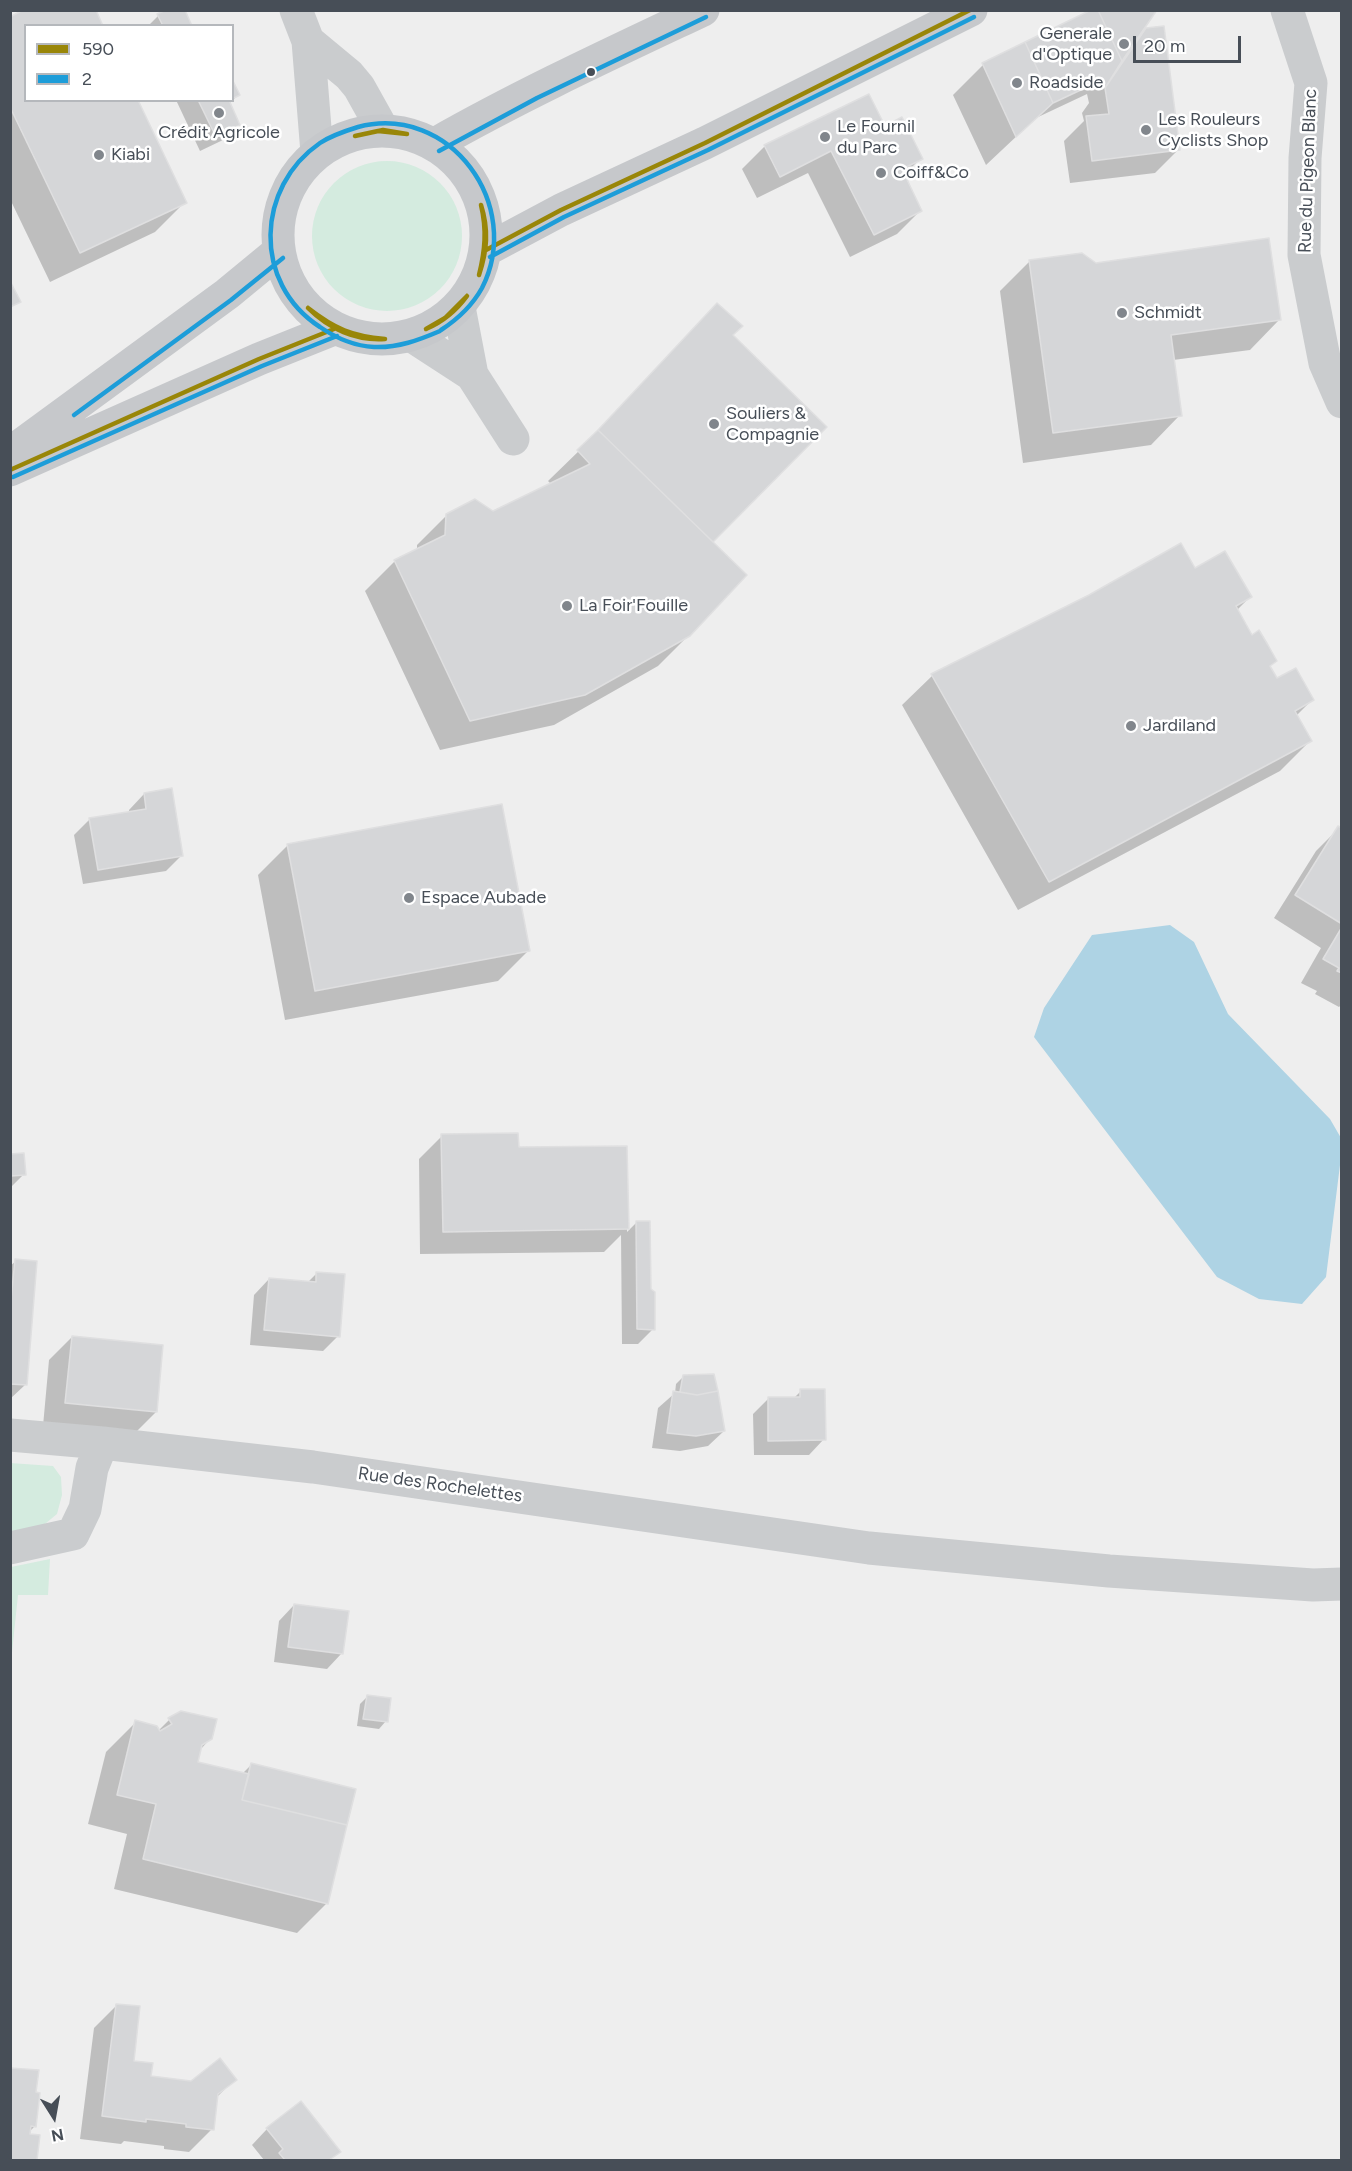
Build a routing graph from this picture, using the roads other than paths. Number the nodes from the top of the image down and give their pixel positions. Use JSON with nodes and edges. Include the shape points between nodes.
{"nodes":[{"id":1,"x":296,"y":10,"type":"edge"},
{"id":2,"x":703,"y":10,"type":"edge"},
{"id":3,"x":971,"y":10,"type":"edge"},
{"id":4,"x":1287,"y":10,"type":"edge"},
{"id":5,"x":308,"y":41,"type":"junction"},
{"id":6,"x":383,"y":130,"type":"junction"},
{"id":7,"x":435,"y":144,"type":"junction"},
{"id":8,"x":317,"y":153,"type":"junction"},
{"id":9,"x":486,"y":250,"type":"junction"},
{"id":10,"x":278,"y":252,"type":"junction"},
{"id":11,"x":459,"y":307,"type":"junction"},
{"id":12,"x":333,"y":329,"type":"junction"},
{"id":13,"x":412,"y":336,"type":"junction"},
{"id":14,"x":472,"y":375,"type":"junction"},
{"id":15,"x":1341,"y":402,"type":"edge"},
{"id":16,"x":513,"y":439,"type":"dead end"},
{"id":17,"x":10,"y":453,"type":"edge"},
{"id":18,"x":10,"y":470,"type":"edge"},
{"id":19,"x":10,"y":1435,"type":"edge"},
{"id":20,"x":102,"y":1443,"type":"junction"},
{"id":21,"x":10,"y":1548,"type":"edge"},
{"id":22,"x":1341,"y":1584,"type":"edge"}],
"edges":[{"from":1,"to":5,"type":"street"},
{"from":2,"to":7,"type":"main road"},
{"from":3,"to":9,"type":"main road"},
{"from":4,"to":15,"type":"street","name":"Rue du Pigeon Blanc","via":[[1311,82],[1304,255],[1325,363]]},
{"from":5,"to":6,"type":"street","via":[[354,81]]},
{"from":5,"to":8,"type":"street"},
{"from":6,"to":7,"type":"main road","via":[[410,134]]},
{"from":6,"to":8,"type":"main road","via":[[348,136]]},
{"from":7,"to":9,"type":"main road","via":[[459,163],[477,189],[486,218]]},
{"from":8,"to":10,"type":"main road","via":[[298,173],[284,197],[278,224]]},
{"from":9,"to":11,"type":"main road","via":[[477,281]]},
{"from":10,"to":12,"type":"main road","via":[[288,283],[307,309]]},
{"from":10,"to":17,"type":"main road"},
{"from":11,"to":13,"type":"main road"},
{"from":11,"to":14,"type":"street"},
{"from":12,"to":13,"type":"main road","via":[[359,338]]},
{"from":12,"to":18,"type":"main road"},
{"from":13,"to":14,"type":"street"},
{"from":14,"to":16,"type":"street"},
{"from":19,"to":20,"type":"street","name":"Rue des Rochelettes"},
{"from":20,"to":21,"type":"street","via":[[92,1468],[85,1509],[73,1534]]},
{"from":20,"to":22,"type":"street","name":"Rue des Rochelettes","via":[[313,1467],[869,1548],[1108,1571]]}]}
